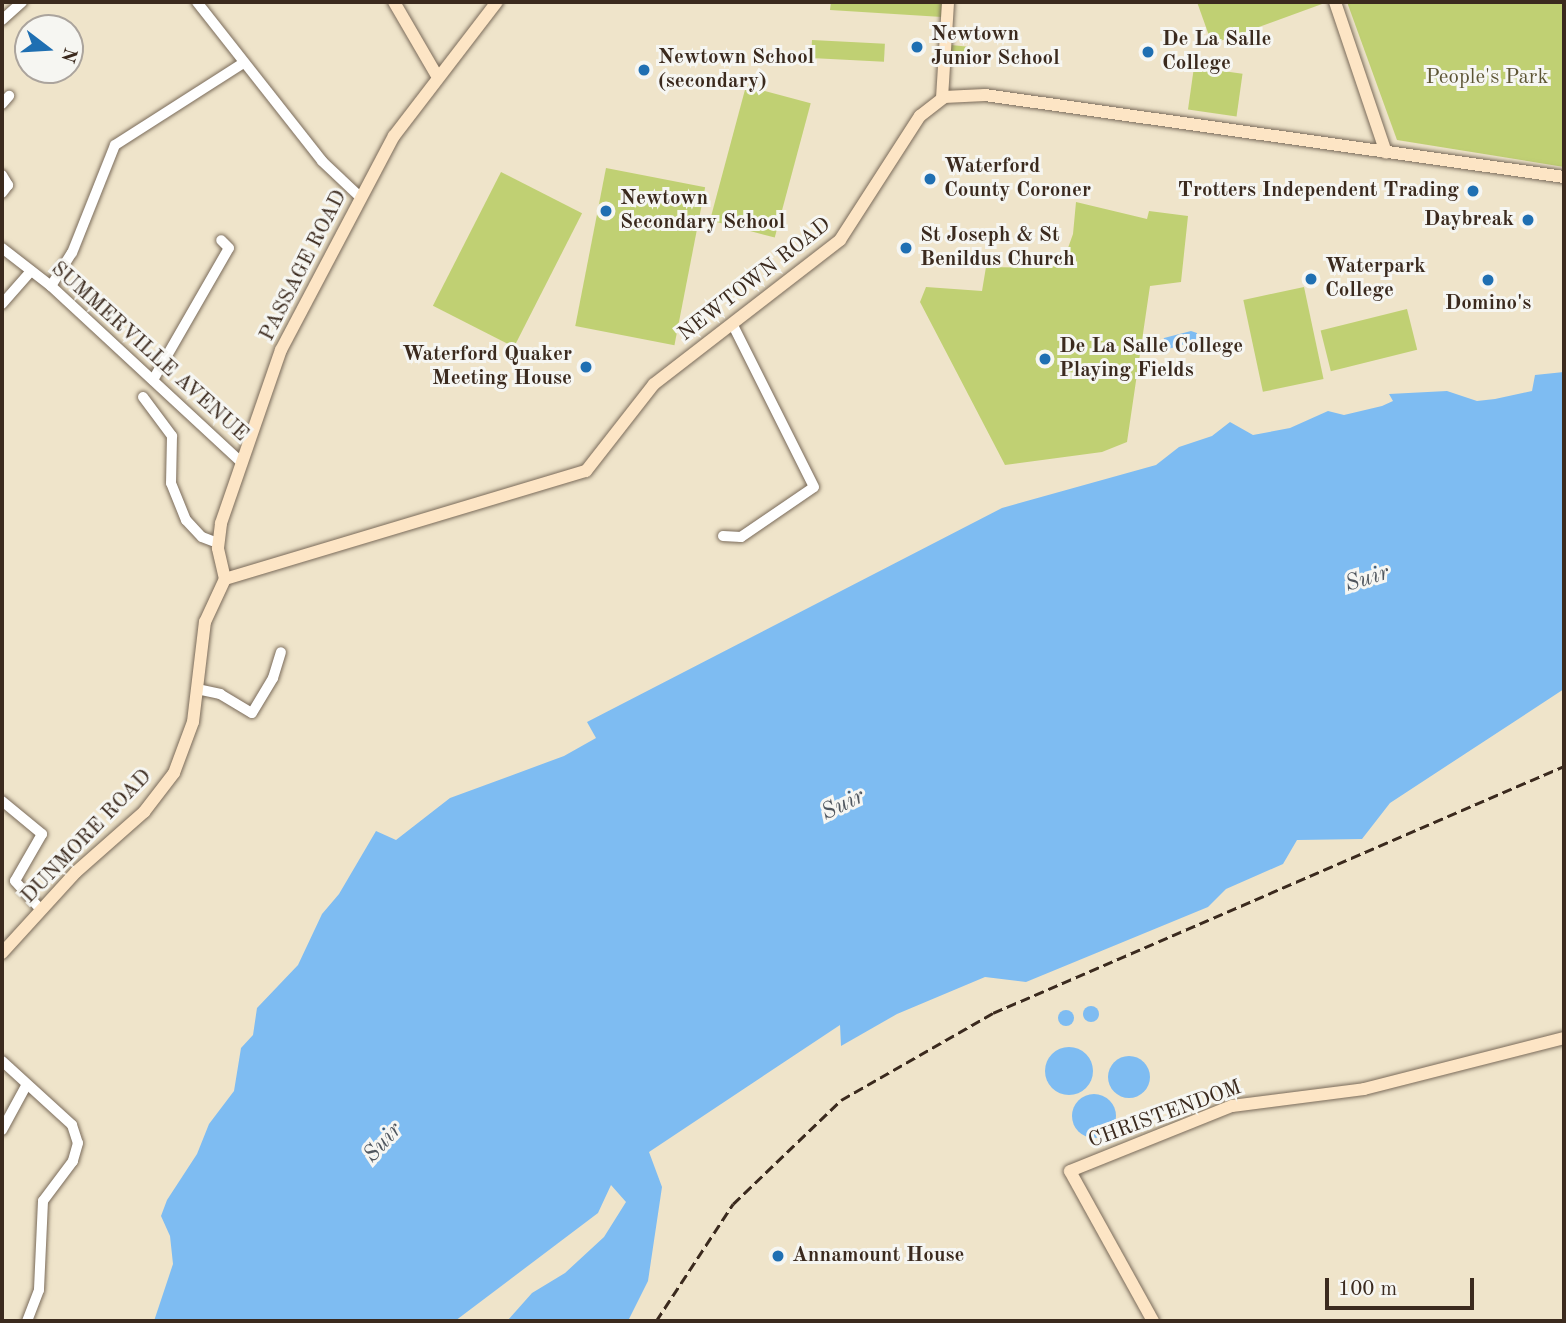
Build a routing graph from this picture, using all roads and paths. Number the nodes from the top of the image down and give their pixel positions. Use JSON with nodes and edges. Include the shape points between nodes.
{"nodes":[{"id":1,"x":22,"y":2,"type":"edge"},
{"id":2,"x":197,"y":2,"type":"edge"},
{"id":3,"x":394,"y":2,"type":"edge"},
{"id":4,"x":496,"y":2,"type":"edge"},
{"id":5,"x":948,"y":2,"type":"edge"},
{"id":6,"x":1335,"y":2,"type":"edge"},
{"id":7,"x":2,"y":20,"type":"edge"},
{"id":8,"x":243,"y":63,"type":"junction"},
{"id":9,"x":437,"y":76,"type":"junction"},
{"id":10,"x":942,"y":98,"type":"junction"},
{"id":11,"x":1386,"y":153,"type":"junction"},
{"id":12,"x":2,"y":176,"type":"edge"},
{"id":13,"x":1564,"y":177,"type":"edge"},
{"id":14,"x":2,"y":193,"type":"edge"},
{"id":15,"x":360,"y":197,"type":"junction"},
{"id":16,"x":221,"y":240,"type":"dead end"},
{"id":17,"x":2,"y":248,"type":"edge"},
{"id":18,"x":31,"y":271,"type":"junction"},
{"id":19,"x":51,"y":286,"type":"junction"},
{"id":20,"x":2,"y":304,"type":"edge"},
{"id":21,"x":732,"y":323,"type":"junction"},
{"id":22,"x":153,"y":380,"type":"junction"},
{"id":23,"x":143,"y":397,"type":"dead end"},
{"id":24,"x":240,"y":461,"type":"junction"},
{"id":25,"x":723,"y":536,"type":"dead end"},
{"id":26,"x":218,"y":543,"type":"junction"},
{"id":27,"x":225,"y":579,"type":"junction"},
{"id":28,"x":281,"y":652,"type":"dead end"},
{"id":29,"x":197,"y":689,"type":"junction"},
{"id":30,"x":2,"y":801,"type":"edge"},
{"id":31,"x":41,"y":910,"type":"junction"},
{"id":32,"x":2,"y":953,"type":"edge"},
{"id":33,"x":1564,"y":1038,"type":"edge"},
{"id":34,"x":2,"y":1061,"type":"edge"},
{"id":35,"x":27,"y":1084,"type":"junction"},
{"id":36,"x":2,"y":1130,"type":"edge"},
{"id":37,"x":27,"y":1321,"type":"edge"},
{"id":38,"x":1153,"y":1321,"type":"edge"}],
"edges":[{"from":1,"to":7,"type":"street"},
{"from":2,"to":8,"type":"street"},
{"from":3,"to":9,"type":"main road"},
{"from":4,"to":9,"type":"main road","name":"PASSAGE ROAD"},
{"from":5,"to":10,"type":"main road"},
{"from":6,"to":11,"type":"main road"},
{"from":8,"to":15,"type":"street","via":[[333,174]]},
{"from":8,"to":19,"type":"street","via":[[115,145],[72,253]]},
{"from":9,"to":15,"type":"main road","name":"PASSAGE ROAD","via":[[408,113]]},
{"from":10,"to":11,"type":"main road","via":[[985,95]]},
{"from":10,"to":21,"type":"main road","name":"NEWTOWN ROAD","via":[[920,116],[840,240]]},
{"from":11,"to":13,"type":"main road"},
{"from":12,"to":14,"type":"street","via":[[8,185]]},
{"from":15,"to":24,"type":"main road","name":"PASSAGE ROAD","via":[[281,350]]},
{"from":16,"to":22,"type":"street","via":[[229,247]]},
{"from":17,"to":18,"type":"street","name":"SUMMERVILLE AVENUE"},
{"from":18,"to":19,"type":"street","name":"SUMMERVILLE AVENUE"},
{"from":18,"to":20,"type":"street","name":"SUMMERVILLE AVENUE"},
{"from":19,"to":22,"type":"street","name":"SUMMERVILLE AVENUE"},
{"from":21,"to":25,"type":"street","via":[[814,488],[741,537]]},
{"from":21,"to":27,"type":"main road","name":"NEWTOWN ROAD","via":[[644,394],[582,474]]},
{"from":22,"to":24,"type":"street","name":"SUMMERVILLE AVENUE"},
{"from":23,"to":26,"type":"street","via":[[173,436],[171,483],[186,520],[202,537]]},
{"from":24,"to":26,"type":"main road","name":"PASSAGE ROAD"},
{"from":26,"to":27,"type":"main road","name":"PASSAGE ROAD"},
{"from":27,"to":29,"type":"main road","name":"DUNMORE ROAD","via":[[205,622]]},
{"from":28,"to":29,"type":"street","via":[[273,678],[252,713],[220,694]]},
{"from":29,"to":31,"type":"main road","name":"DUNMORE ROAD","via":[[188,744],[167,783],[144,812]]},
{"from":30,"to":31,"type":"street","via":[[42,834],[40,845],[15,881]]},
{"from":31,"to":32,"type":"main road","name":"DUNMORE ROAD"},
{"from":33,"to":38,"type":"main road","name":"CHRISTENDOM","via":[[1364,1089],[1232,1106],[1070,1171]]},
{"from":34,"to":35,"type":"street"},
{"from":35,"to":36,"type":"street"},
{"from":35,"to":37,"type":"street","via":[[72,1125],[78,1143],[73,1161],[43,1201],[39,1290]]}]}
